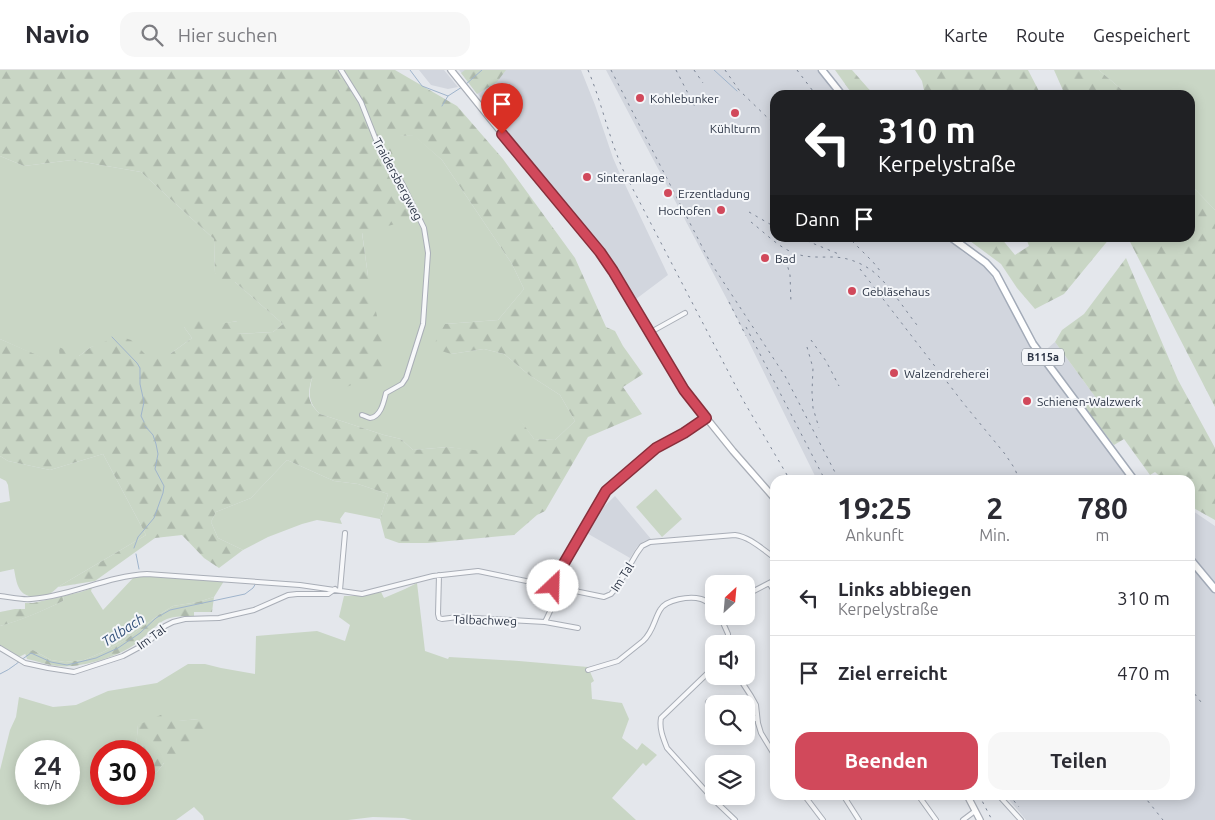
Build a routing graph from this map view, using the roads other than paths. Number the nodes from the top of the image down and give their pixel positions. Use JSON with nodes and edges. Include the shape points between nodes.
{"nodes":[{"id":1,"x":341,"y":70,"type":"edge"},
{"id":2,"x":451,"y":70,"type":"edge"},
{"id":3,"x":822,"y":70,"type":"edge"},
{"id":4,"x":838,"y":90,"type":"edge"},
{"id":5,"x":957,"y":242,"type":"edge"},
{"id":6,"x":685,"y":313,"type":"dead end"},
{"id":7,"x":649,"y":333,"type":"junction"},
{"id":8,"x":362,"y":415,"type":"dead end"},
{"id":9,"x":706,"y":418,"type":"junction"},
{"id":10,"x":1130,"y":475,"type":"edge"},
{"id":11,"x":770,"y":493,"type":"edge"},
{"id":12,"x":345,"y":533,"type":"dead end"},
{"id":13,"x":770,"y":554,"type":"edge"},
{"id":14,"x":1195,"y":565,"type":"edge"},
{"id":15,"x":439,"y":575,"type":"junction"},
{"id":16,"x":769,"y":583,"type":"edge"},
{"id":17,"x":553,"y":586,"type":"junction"},
{"id":18,"x":561,"y":588,"type":"junction"},
{"id":19,"x":335,"y":589,"type":"junction"},
{"id":20,"x":1215,"y":589,"type":"edge"},
{"id":21,"x":340,"y":590,"type":"junction"},
{"id":22,"x":755,"y":590,"type":"edge"},
{"id":23,"x":0,"y":596,"type":"edge"},
{"id":24,"x":705,"y":601,"type":"edge"},
{"id":25,"x":545,"y":622,"type":"junction"},
{"id":26,"x":578,"y":628,"type":"dead end"},
{"id":27,"x":0,"y":648,"type":"edge"},
{"id":28,"x":588,"y":670,"type":"dead end"},
{"id":29,"x":705,"y":676,"type":"edge"},
{"id":30,"x":744,"y":685,"type":"edge"},
{"id":31,"x":757,"y":718,"type":"joint"},
{"id":32,"x":770,"y":748,"type":"edge"},
{"id":33,"x":808,"y":800,"type":"edge"},
{"id":34,"x":846,"y":800,"type":"edge"},
{"id":35,"x":922,"y":800,"type":"edge"},
{"id":36,"x":970,"y":800,"type":"edge"},
{"id":37,"x":1003,"y":800,"type":"edge"},
{"id":38,"x":975,"y":811,"type":"junction"},
{"id":39,"x":734,"y":820,"type":"edge"},
{"id":40,"x":823,"y":820,"type":"edge"},
{"id":41,"x":860,"y":820,"type":"edge"},
{"id":42,"x":936,"y":820,"type":"edge"},
{"id":43,"x":963,"y":820,"type":"edge"},
{"id":44,"x":980,"y":820,"type":"edge"},
{"id":45,"x":1021,"y":820,"type":"edge"}],
"edges":[{"from":1,"to":8,"type":"street","name":"Traidersbergweg","via":[[361,102],[378,145],[402,183],[424,228],[428,253],[423,324],[406,378],[386,393],[376,416]]},
{"from":2,"to":7,"type":"main road","via":[[600,252]]},
{"from":3,"to":4,"type":"main road"},
{"from":5,"to":10,"type":"main road","number":"B115a","via":[[996,274],[1033,344]]},
{"from":6,"to":7,"type":"street"},
{"from":7,"to":9,"type":"main road","via":[[684,390]]},
{"from":9,"to":11,"type":"main road"},
{"from":9,"to":17,"type":"street","via":[[656,448],[606,491]]},
{"from":12,"to":21,"type":"street"},
{"from":13,"to":18,"type":"street","name":"Im Tal","via":[[748,539],[735,535],[650,542],[642,546],[611,594],[604,597]]},
{"from":14,"to":20,"type":"main road"},
{"from":15,"to":17,"type":"street","name":"Im Tal","via":[[478,571]]},
{"from":15,"to":21,"type":"street","name":"Im Tal","via":[[362,594]]},
{"from":15,"to":25,"type":"street","name":"Talbachweg","via":[[439,618]]},
{"from":16,"to":22,"type":"street"},
{"from":17,"to":18,"type":"street","name":"Im Tal"},
{"from":18,"to":25,"type":"street"},
{"from":19,"to":21,"type":"street","name":"Im Tal"},
{"from":19,"to":23,"type":"street","name":"Im Tal","via":[[147,574],[45,598],[30,600]]},
{"from":19,"to":27,"type":"street","name":"Im Tal","via":[[328,594],[288,596],[254,610],[219,618],[173,622],[147,643],[123,656],[74,672],[26,663]]},
{"from":24,"to":28,"type":"street","via":[[688,597],[663,606],[647,638],[618,661]]},
{"from":25,"to":26,"type":"street","name":"Talbachweg"},
{"from":29,"to":39,"type":"street","via":[[661,718],[663,739],[667,748]]},
{"from":30,"to":31,"type":"street","via":[[756,705]]},
{"from":31,"to":32,"type":"street"},
{"from":33,"to":40,"type":"street"},
{"from":34,"to":41,"type":"street"},
{"from":35,"to":42,"type":"street"},
{"from":36,"to":38,"type":"main road"},
{"from":37,"to":45,"type":"street"},
{"from":38,"to":43,"type":"street"},
{"from":38,"to":44,"type":"main road"}]}
